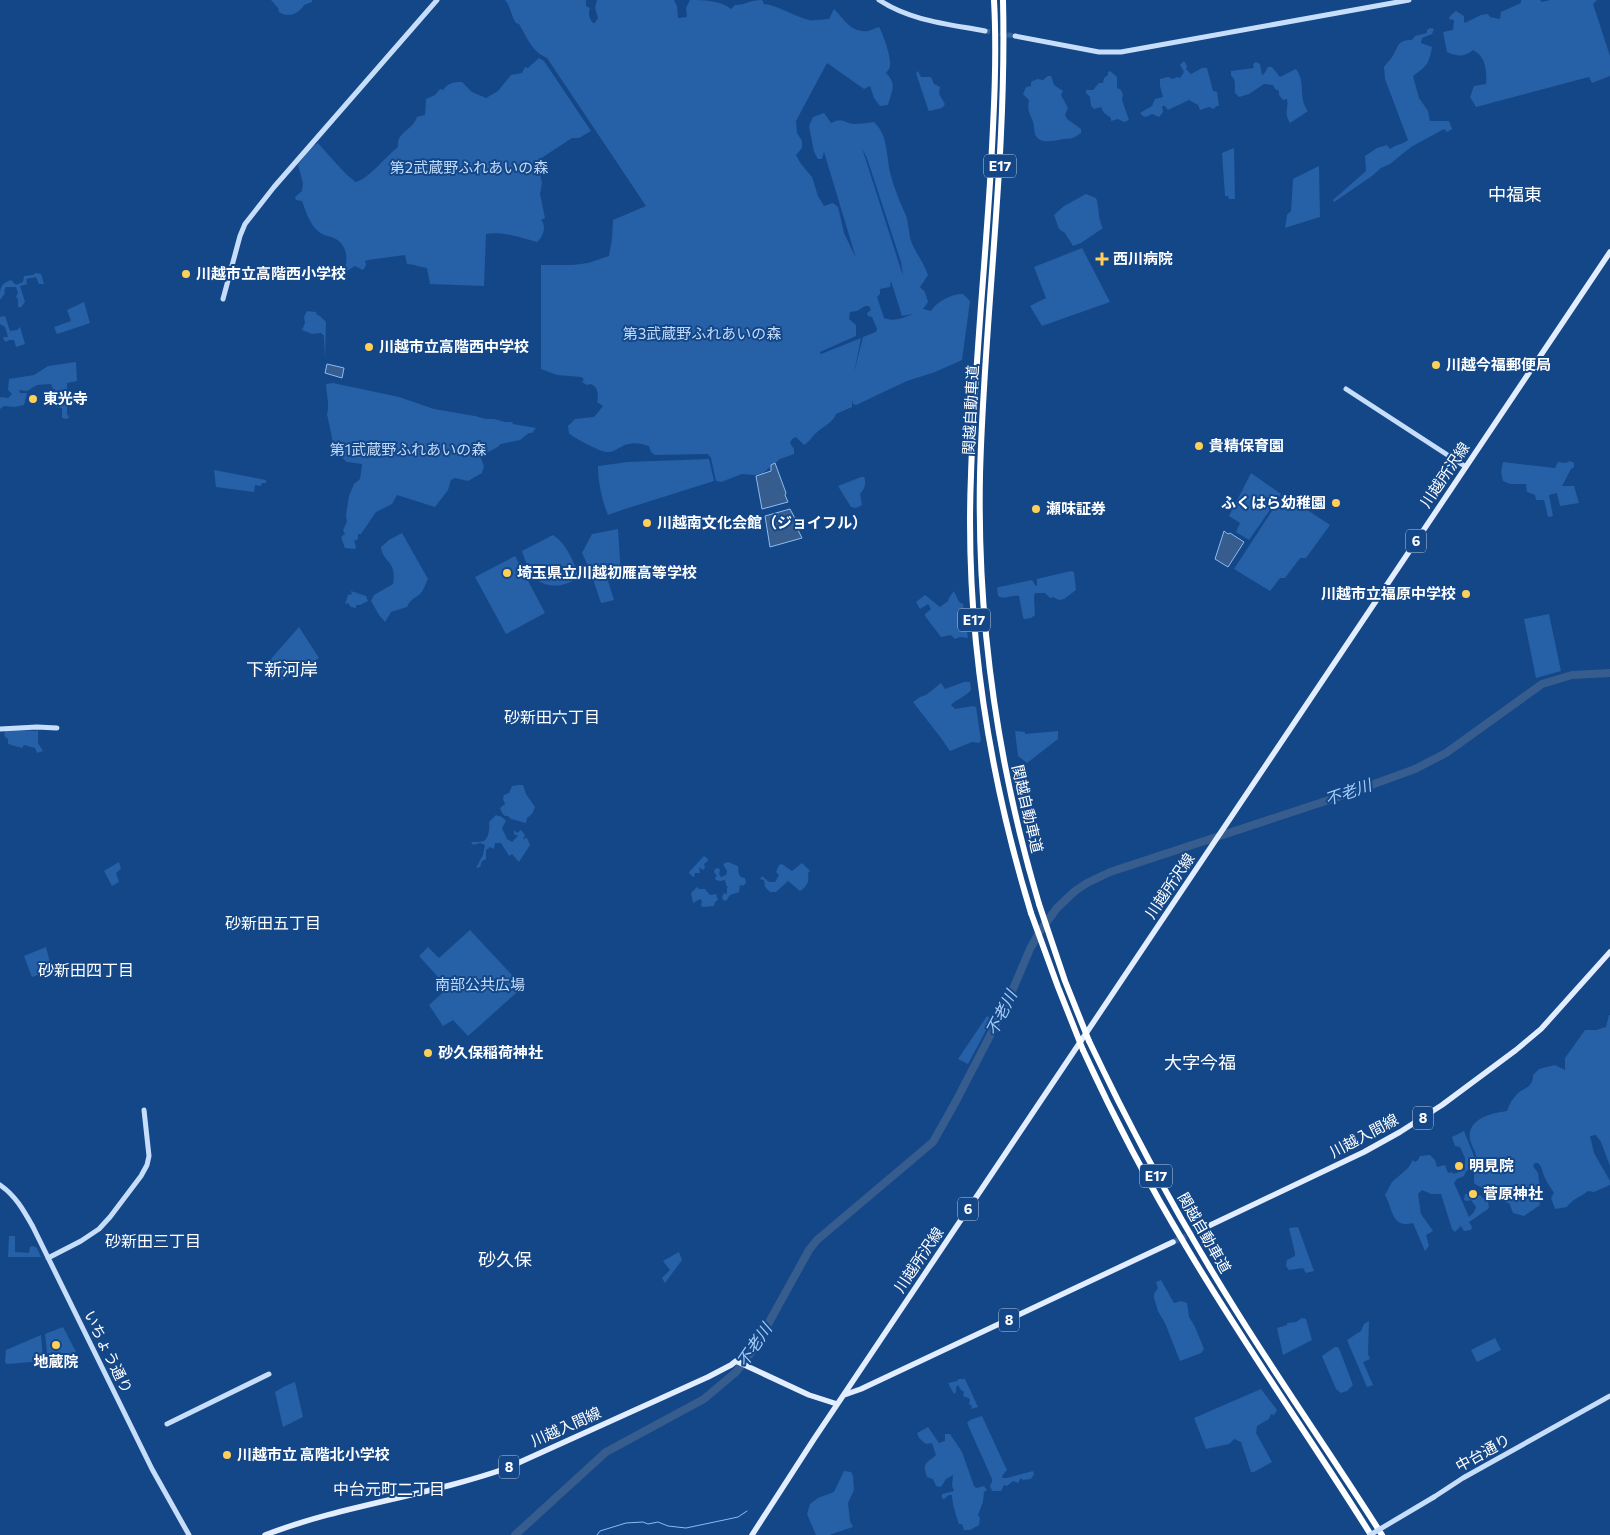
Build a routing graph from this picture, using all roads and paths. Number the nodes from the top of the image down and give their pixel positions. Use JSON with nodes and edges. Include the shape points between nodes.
{"nodes":[{"id":1,"x":436,"y":0,"type":"edge"},
{"id":2,"x":879,"y":0,"type":"edge"},
{"id":3,"x":994,"y":0,"type":"edge"},
{"id":4,"x":1003,"y":0,"type":"edge"},
{"id":5,"x":1409,"y":0,"type":"edge"},
{"id":6,"x":985,"y":31,"type":"tunnel mouth"},
{"id":7,"x":1014,"y":36,"type":"tunnel mouth"},
{"id":8,"x":1610,"y":252,"type":"edge"},
{"id":9,"x":223,"y":299,"type":"dead end"},
{"id":10,"x":1346,"y":389,"type":"dead end"},
{"id":11,"x":1466,"y":467,"type":"junction"},
{"id":12,"x":57,"y":728,"type":"dead end"},
{"id":13,"x":0,"y":729,"type":"edge"},
{"id":14,"x":1610,"y":952,"type":"edge"},
{"id":15,"x":144,"y":1110,"type":"dead end"},
{"id":16,"x":0,"y":1185,"type":"edge"},
{"id":17,"x":1198,"y":1231,"type":"tunnel mouth"},
{"id":18,"x":1173,"y":1242,"type":"tunnel mouth"},
{"id":19,"x":48,"y":1258,"type":"junction"},
{"id":20,"x":269,"y":1374,"type":"dead end"},
{"id":21,"x":844,"y":1395,"type":"junction"},
{"id":22,"x":1610,"y":1396,"type":"edge"},
{"id":23,"x":837,"y":1404,"type":"junction"},
{"id":24,"x":167,"y":1424,"type":"dead end"},
{"id":25,"x":189,"y":1535,"type":"edge"},
{"id":26,"x":265,"y":1535,"type":"edge"},
{"id":27,"x":752,"y":1535,"type":"edge"},
{"id":28,"x":1370,"y":1535,"type":"edge"},
{"id":29,"x":1382,"y":1535,"type":"edge"}],
"edges":[{"from":1,"to":9,"type":"street","via":[[245,224]]},
{"from":2,"to":6,"type":"street","via":[[914,17]]},
{"from":3,"to":28,"type":"highway","name":"関越自動車道","number":"E17","bridge":true,"via":[[993,119],[972,440],[970,552],[978,659],[994,769],[1016,862],[1064,1004],[1118,1122],[1187,1248]]},
{"from":4,"to":29,"type":"highway","name":"関越自動車道","number":"E17","bridge":true,"via":[[1002,136],[982,440],[980,552],[994,709],[1014,814],[1065,981],[1089,1041],[1146,1158],[1232,1305]]},
{"from":5,"to":7,"type":"street","via":[[1121,52],[1099,52]]},
{"from":8,"to":11,"type":"main road","name":"川越所沢線","number":"6"},
{"from":10,"to":11,"type":"street"},
{"from":11,"to":21,"type":"main road","name":"川越所沢線","number":"6"},
{"from":12,"to":13,"type":"street"},
{"from":14,"to":17,"type":"main road","name":"川越入間線","number":"8","via":[[1541,1029],[1442,1105],[1364,1152]]},
{"from":15,"to":19,"type":"street","via":[[149,1156],[141,1176],[99,1229]]},
{"from":16,"to":19,"type":"street","name":"いちょう通り","via":[[20,1204]]},
{"from":18,"to":21,"type":"main road","number":"8"},
{"from":19,"to":25,"type":"street","name":"いちょう通り","via":[[144,1454]]},
{"from":20,"to":24,"type":"street"},
{"from":21,"to":23,"type":"main road","name":"川越所沢線","number":"6"},
{"from":22,"to":28,"type":"street","name":"中台通り","bridge":true,"via":[[1463,1478]]},
{"from":23,"to":26,"type":"main road","name":"川越入間線","number":"8","via":[[809,1395],[736,1361],[494,1472],[298,1523]]},
{"from":23,"to":27,"type":"main road","name":"川越所沢線","number":"6"}]}
